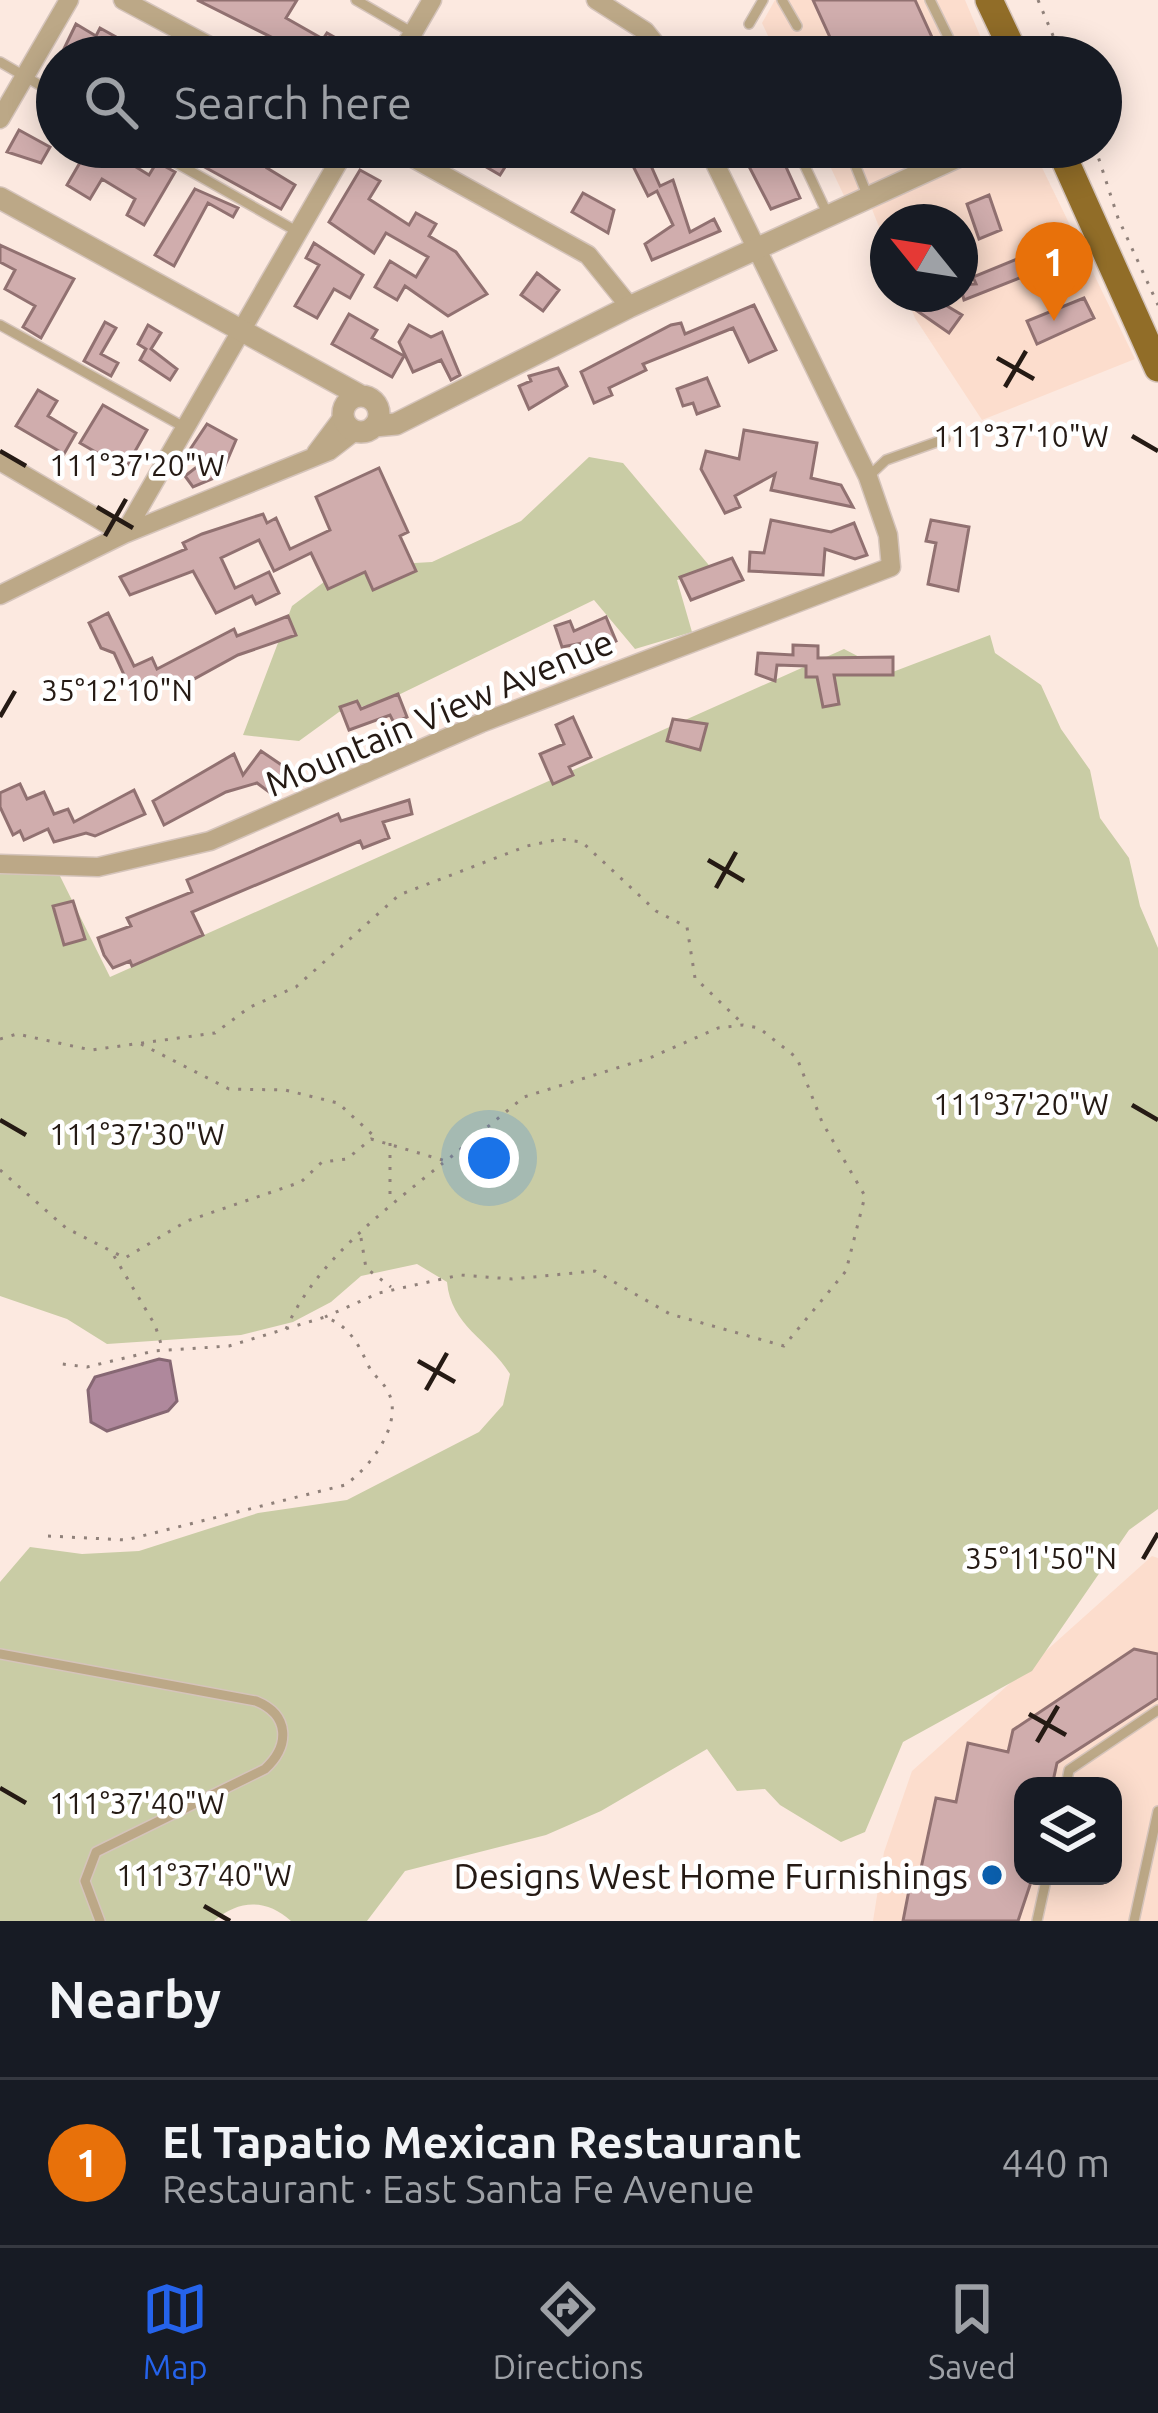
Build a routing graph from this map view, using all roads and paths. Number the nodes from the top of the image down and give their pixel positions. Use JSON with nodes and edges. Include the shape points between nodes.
{"nodes":[{"id":1,"x":69,"y":0,"type":"edge"},
{"id":2,"x":123,"y":0,"type":"edge"},
{"id":3,"x":356,"y":0,"type":"edge"},
{"id":4,"x":432,"y":0,"type":"edge"},
{"id":5,"x":596,"y":0,"type":"edge"},
{"id":6,"x":763,"y":0,"type":"edge"},
{"id":7,"x":782,"y":0,"type":"edge"},
{"id":8,"x":931,"y":0,"type":"edge"},
{"id":9,"x":988,"y":0,"type":"edge"},
{"id":10,"x":1038,"y":0,"type":"edge"},
{"id":11,"x":749,"y":25,"type":"dead end"},
{"id":12,"x":797,"y":26,"type":"dead end"},
{"id":13,"x":413,"y":33,"type":"junction"},
{"id":14,"x":48,"y":36,"type":"edge"},
{"id":15,"x":191,"y":36,"type":"edge"},
{"id":16,"x":411,"y":36,"type":"edge"},
{"id":17,"x":649,"y":36,"type":"edge"},
{"id":18,"x":948,"y":36,"type":"edge"},
{"id":19,"x":1006,"y":36,"type":"edge"},
{"id":20,"x":1053,"y":36,"type":"edge"},
{"id":21,"x":36,"y":58,"type":"edge"},
{"id":22,"x":0,"y":62,"type":"edge"},
{"id":23,"x":25,"y":77,"type":"junction"},
{"id":24,"x":36,"y":83,"type":"edge"},
{"id":25,"x":0,"y":119,"type":"edge"},
{"id":26,"x":185,"y":168,"type":"edge"},
{"id":27,"x":335,"y":168,"type":"edge"},
{"id":28,"x":431,"y":168,"type":"edge"},
{"id":29,"x":717,"y":168,"type":"edge"},
{"id":30,"x":806,"y":168,"type":"edge"},
{"id":31,"x":856,"y":168,"type":"edge"},
{"id":32,"x":932,"y":168,"type":"edge"},
{"id":33,"x":1068,"y":168,"type":"edge"},
{"id":34,"x":1102,"y":168,"type":"edge"},
{"id":35,"x":868,"y":197,"type":"junction"},
{"id":36,"x":0,"y":198,"type":"edge"},
{"id":37,"x":828,"y":215,"type":"junction"},
{"id":38,"x":298,"y":232,"type":"junction"},
{"id":39,"x":753,"y":248,"type":"junction"},
{"id":40,"x":626,"y":302,"type":"dead end"},
{"id":41,"x":1158,"y":305,"type":"edge"},
{"id":42,"x":0,"y":325,"type":"edge"},
{"id":43,"x":240,"y":333,"type":"junction"},
{"id":44,"x":1158,"y":368,"type":"edge"},
{"id":45,"x":358,"y":413,"type":"junction"},
{"id":46,"x":185,"y":428,"type":"junction"},
{"id":47,"x":944,"y":439,"type":"dead end"},
{"id":48,"x":0,"y":461,"type":"edge"},
{"id":49,"x":868,"y":477,"type":"junction"},
{"id":50,"x":124,"y":534,"type":"junction"},
{"id":51,"x":0,"y":595,"type":"edge"},
{"id":52,"x":0,"y":864,"type":"edge"},
{"id":53,"x":743,"y":1024,"type":"junction"},
{"id":54,"x":0,"y":1039,"type":"edge"},
{"id":55,"x":140,"y":1044,"type":"junction"},
{"id":56,"x":376,"y":1138,"type":"junction"},
{"id":57,"x":390,"y":1142,"type":"junction"},
{"id":58,"x":446,"y":1161,"type":"junction"},
{"id":59,"x":0,"y":1171,"type":"edge"},
{"id":60,"x":385,"y":1210,"type":"junction"},
{"id":61,"x":362,"y":1236,"type":"junction"},
{"id":62,"x":112,"y":1255,"type":"junction"},
{"id":63,"x":393,"y":1289,"type":"junction"},
{"id":64,"x":325,"y":1318,"type":"junction"},
{"id":65,"x":285,"y":1330,"type":"junction"},
{"id":66,"x":163,"y":1350,"type":"junction"},
{"id":67,"x":54,"y":1363,"type":"dead end"},
{"id":68,"x":48,"y":1536,"type":"dead end"},
{"id":69,"x":0,"y":1654,"type":"edge"},
{"id":70,"x":1158,"y":1710,"type":"edge"},
{"id":71,"x":1068,"y":1777,"type":"edge"},
{"id":72,"x":1158,"y":1811,"type":"edge"},
{"id":73,"x":1045,"y":1885,"type":"edge"},
{"id":74,"x":100,"y":1921,"type":"edge"},
{"id":75,"x":1037,"y":1921,"type":"edge"},
{"id":76,"x":1134,"y":1921,"type":"edge"}],
"edges":[{"from":1,"to":14,"type":"street"},
{"from":2,"to":15,"type":"street"},
{"from":3,"to":13,"type":"lane"},
{"from":4,"to":13,"type":"street"},
{"from":5,"to":17,"type":"street"},
{"from":6,"to":11,"type":"lane"},
{"from":7,"to":12,"type":"lane"},
{"from":8,"to":18,"type":"lane"},
{"from":9,"to":19,"type":"main road"},
{"from":10,"to":20,"type":"path"},
{"from":13,"to":16,"type":"street"},
{"from":21,"to":23,"type":"street"},
{"from":22,"to":23,"type":"lane"},
{"from":23,"to":24,"type":"lane"},
{"from":23,"to":25,"type":"street"},
{"from":26,"to":38,"type":"lane"},
{"from":27,"to":38,"type":"street"},
{"from":28,"to":40,"type":"street","via":[[588,255]]},
{"from":29,"to":39,"type":"street"},
{"from":30,"to":37,"type":"lane"},
{"from":31,"to":35,"type":"lane"},
{"from":32,"to":35,"type":"street"},
{"from":33,"to":44,"type":"main road"},
{"from":34,"to":41,"type":"path"},
{"from":35,"to":37,"type":"street"},
{"from":36,"to":43,"type":"street"},
{"from":37,"to":39,"type":"street"},
{"from":38,"to":43,"type":"street"},
{"from":39,"to":45,"type":"street","via":[[437,400]]},
{"from":39,"to":49,"type":"street"},
{"from":42,"to":46,"type":"lane"},
{"from":43,"to":45,"type":"street","via":[[315,371]]},
{"from":43,"to":46,"type":"street"},
{"from":45,"to":50,"type":"street","via":[[316,453]]},
{"from":46,"to":50,"type":"street"},
{"from":47,"to":49,"type":"lane","via":[[886,460]]},
{"from":48,"to":50,"type":"street"},
{"from":49,"to":52,"type":"street","name":"Mountain View Avenue","via":[[891,567],[481,723],[210,841],[98,868]]},
{"from":50,"to":51,"type":"street"},
{"from":53,"to":55,"type":"path","via":[[695,978],[687,928],[656,911],[582,842],[560,839],[399,895],[296,987],[215,1033]]},
{"from":53,"to":58,"type":"path","via":[[524,1097]]},
{"from":53,"to":63,"type":"path","via":[[797,1058],[822,1122],[866,1196],[846,1271],[790,1342],[777,1347],[670,1314],[595,1271],[460,1275]]},
{"from":54,"to":55,"type":"path","via":[[17,1034],[91,1050]]},
{"from":55,"to":56,"type":"path","via":[[229,1089],[285,1090],[338,1103]]},
{"from":56,"to":57,"type":"path"},
{"from":56,"to":62,"type":"path","via":[[347,1159],[322,1162],[301,1182],[188,1222],[131,1256]]},
{"from":57,"to":58,"type":"path"},
{"from":57,"to":60,"type":"path","via":[[393,1192]]},
{"from":58,"to":60,"type":"path"},
{"from":59,"to":62,"type":"path"},
{"from":60,"to":61,"type":"path"},
{"from":61,"to":63,"type":"path","via":[[366,1268]]},
{"from":61,"to":65,"type":"path","via":[[308,1290]]},
{"from":62,"to":66,"type":"path"},
{"from":63,"to":64,"type":"path"},
{"from":64,"to":65,"type":"path"},
{"from":64,"to":68,"type":"path","via":[[358,1342],[388,1390],[393,1414],[366,1471],[331,1490],[126,1540]]},
{"from":65,"to":66,"type":"path","via":[[229,1346]]},
{"from":66,"to":67,"type":"path","via":[[87,1367]]},
{"from":69,"to":74,"type":"lane","via":[[256,1701],[283,1725],[282,1747],[265,1769],[95,1852],[85,1881]]},
{"from":70,"to":71,"type":"lane"},
{"from":72,"to":76,"type":"lane"},
{"from":73,"to":75,"type":"lane"}]}
